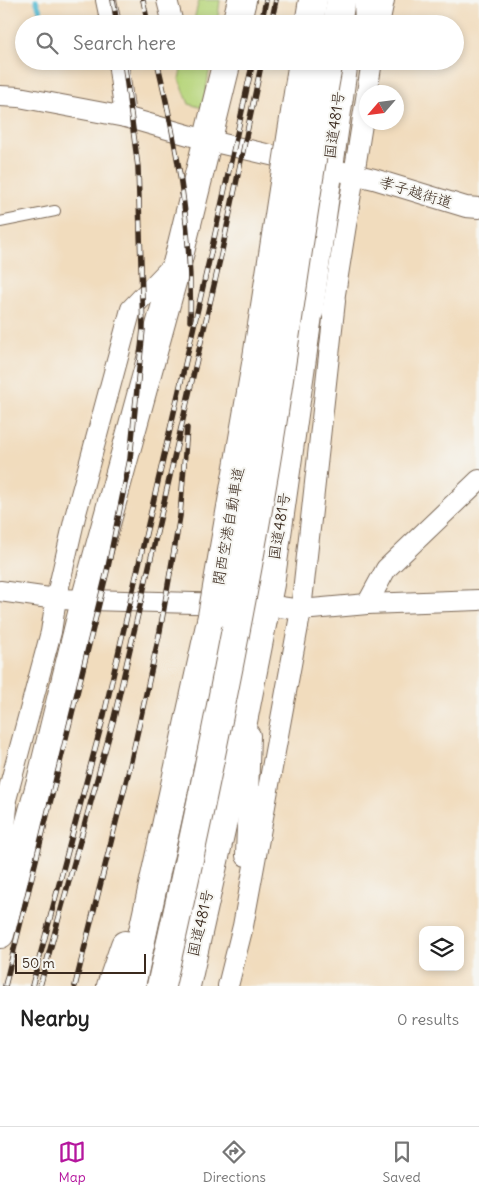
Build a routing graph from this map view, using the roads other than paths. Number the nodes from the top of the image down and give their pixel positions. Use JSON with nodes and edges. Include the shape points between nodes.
{"nodes":[{"id":1,"x":106,"y":0,"type":"edge"},
{"id":2,"x":159,"y":0,"type":"edge"},
{"id":3,"x":167,"y":0,"type":"edge"},
{"id":4,"x":229,"y":0,"type":"edge"},
{"id":5,"x":242,"y":0,"type":"edge"},
{"id":6,"x":313,"y":0,"type":"edge"},
{"id":7,"x":341,"y":0,"type":"edge"},
{"id":8,"x":353,"y":0,"type":"edge"},
{"id":9,"x":364,"y":0,"type":"edge"},
{"id":10,"x":384,"y":0,"type":"edge"},
{"id":11,"x":110,"y":15,"type":"edge"},
{"id":12,"x":163,"y":15,"type":"edge"},
{"id":13,"x":171,"y":15,"type":"edge"},
{"id":14,"x":228,"y":15,"type":"edge"},
{"id":15,"x":238,"y":15,"type":"edge"},
{"id":16,"x":310,"y":15,"type":"edge"},
{"id":17,"x":338,"y":15,"type":"edge"},
{"id":18,"x":350,"y":15,"type":"edge"},
{"id":19,"x":365,"y":15,"type":"edge"},
{"id":20,"x":382,"y":15,"type":"edge"},
{"id":21,"x":119,"y":70,"type":"edge"},
{"id":22,"x":224,"y":70,"type":"edge"},
{"id":23,"x":302,"y":70,"type":"edge"},
{"id":24,"x":328,"y":70,"type":"edge"},
{"id":25,"x":344,"y":70,"type":"edge"},
{"id":26,"x":367,"y":70,"type":"edge"},
{"id":27,"x":370,"y":70,"type":"edge"},
{"id":28,"x":368,"y":81,"type":"junction"},
{"id":29,"x":0,"y":96,"type":"edge"},
{"id":30,"x":125,"y":118,"type":"junction"},
{"id":31,"x":206,"y":140,"type":"junction"},
{"id":32,"x":341,"y":171,"type":"junction"},
{"id":33,"x":479,"y":208,"type":"edge"},
{"id":34,"x":55,"y":211,"type":"dead end"},
{"id":35,"x":0,"y":222,"type":"edge"},
{"id":36,"x":178,"y":260,"type":"junction"},
{"id":37,"x":335,"y":301,"type":"junction"},
{"id":38,"x":290,"y":453,"type":"junction"},
{"id":39,"x":479,"y":480,"type":"edge"},
{"id":40,"x":0,"y":592,"type":"edge"},
{"id":41,"x":56,"y":599,"type":"junction"},
{"id":42,"x":479,"y":600,"type":"edge"},
{"id":43,"x":84,"y":601,"type":"junction"},
{"id":44,"x":367,"y":604,"type":"junction"},
{"id":45,"x":266,"y":606,"type":"junction"},
{"id":46,"x":301,"y":610,"type":"junction"},
{"id":47,"x":252,"y":678,"type":"junction"},
{"id":48,"x":7,"y":799,"type":"junction"},
{"id":49,"x":0,"y":822,"type":"edge"},
{"id":50,"x":155,"y":873,"type":"junction"},
{"id":51,"x":0,"y":880,"type":"edge"},
{"id":52,"x":243,"y":926,"type":"junction"},
{"id":53,"x":0,"y":934,"type":"edge"},
{"id":54,"x":111,"y":986,"type":"edge"},
{"id":55,"x":131,"y":986,"type":"edge"},
{"id":56,"x":161,"y":986,"type":"edge"},
{"id":57,"x":186,"y":986,"type":"edge"},
{"id":58,"x":228,"y":986,"type":"edge"}],
"edges":[{"from":1,"to":11,"type":"street"},
{"from":2,"to":12,"type":"street"},
{"from":3,"to":13,"type":"street"},
{"from":4,"to":14,"type":"street"},
{"from":5,"to":15,"type":"highway"},
{"from":6,"to":16,"type":"highway"},
{"from":7,"to":17,"type":"highway"},
{"from":8,"to":18,"type":"highway"},
{"from":9,"to":19,"type":"street"},
{"from":10,"to":20,"type":"street"},
{"from":21,"to":30,"type":"street"},
{"from":22,"to":31,"type":"highway"},
{"from":23,"to":50,"type":"highway","name":"関西空港自動車道","bridge":true,"via":[[256,364],[212,616]]},
{"from":24,"to":56,"type":"highway","name":"関西空港自動車道","bridge":true,"via":[[239,617]]},
{"from":25,"to":32,"type":"highway","name":"国道481号"},
{"from":26,"to":28,"type":"street"},
{"from":27,"to":28,"type":"street"},
{"from":28,"to":32,"type":"street"},
{"from":29,"to":30,"type":"street","name":"孝子越街道"},
{"from":30,"to":31,"type":"street","name":"孝子越街道"},
{"from":31,"to":32,"type":"street","name":"孝子越街道"},
{"from":31,"to":36,"type":"highway"},
{"from":32,"to":33,"type":"street","name":"孝子越街道"},
{"from":32,"to":37,"type":"street"},
{"from":32,"to":38,"type":"highway","name":"国道481号"},
{"from":34,"to":35,"type":"lane"},
{"from":36,"to":41,"type":"street","via":[[131,309]]},
{"from":36,"to":43,"type":"highway"},
{"from":37,"to":38,"type":"street"},
{"from":37,"to":46,"type":"street"},
{"from":38,"to":45,"type":"highway","name":"国道481号"},
{"from":39,"to":44,"type":"street","via":[[386,569]]},
{"from":40,"to":41,"type":"street"},
{"from":41,"to":43,"type":"street"},
{"from":41,"to":48,"type":"street","via":[[51,632]]},
{"from":42,"to":44,"type":"street"},
{"from":43,"to":45,"type":"street"},
{"from":43,"to":53,"type":"highway"},
{"from":44,"to":46,"type":"street"},
{"from":45,"to":46,"type":"street"},
{"from":45,"to":47,"type":"highway","name":"国道481号"},
{"from":46,"to":52,"type":"street"},
{"from":47,"to":52,"type":"street"},
{"from":47,"to":57,"type":"highway","name":"国道481号"},
{"from":48,"to":49,"type":"street"},
{"from":48,"to":51,"type":"street"},
{"from":50,"to":54,"type":"highway","via":[[121,952]]},
{"from":50,"to":55,"type":"highway","name":"関西空港自動車道"},
{"from":52,"to":58,"type":"street"}]}
